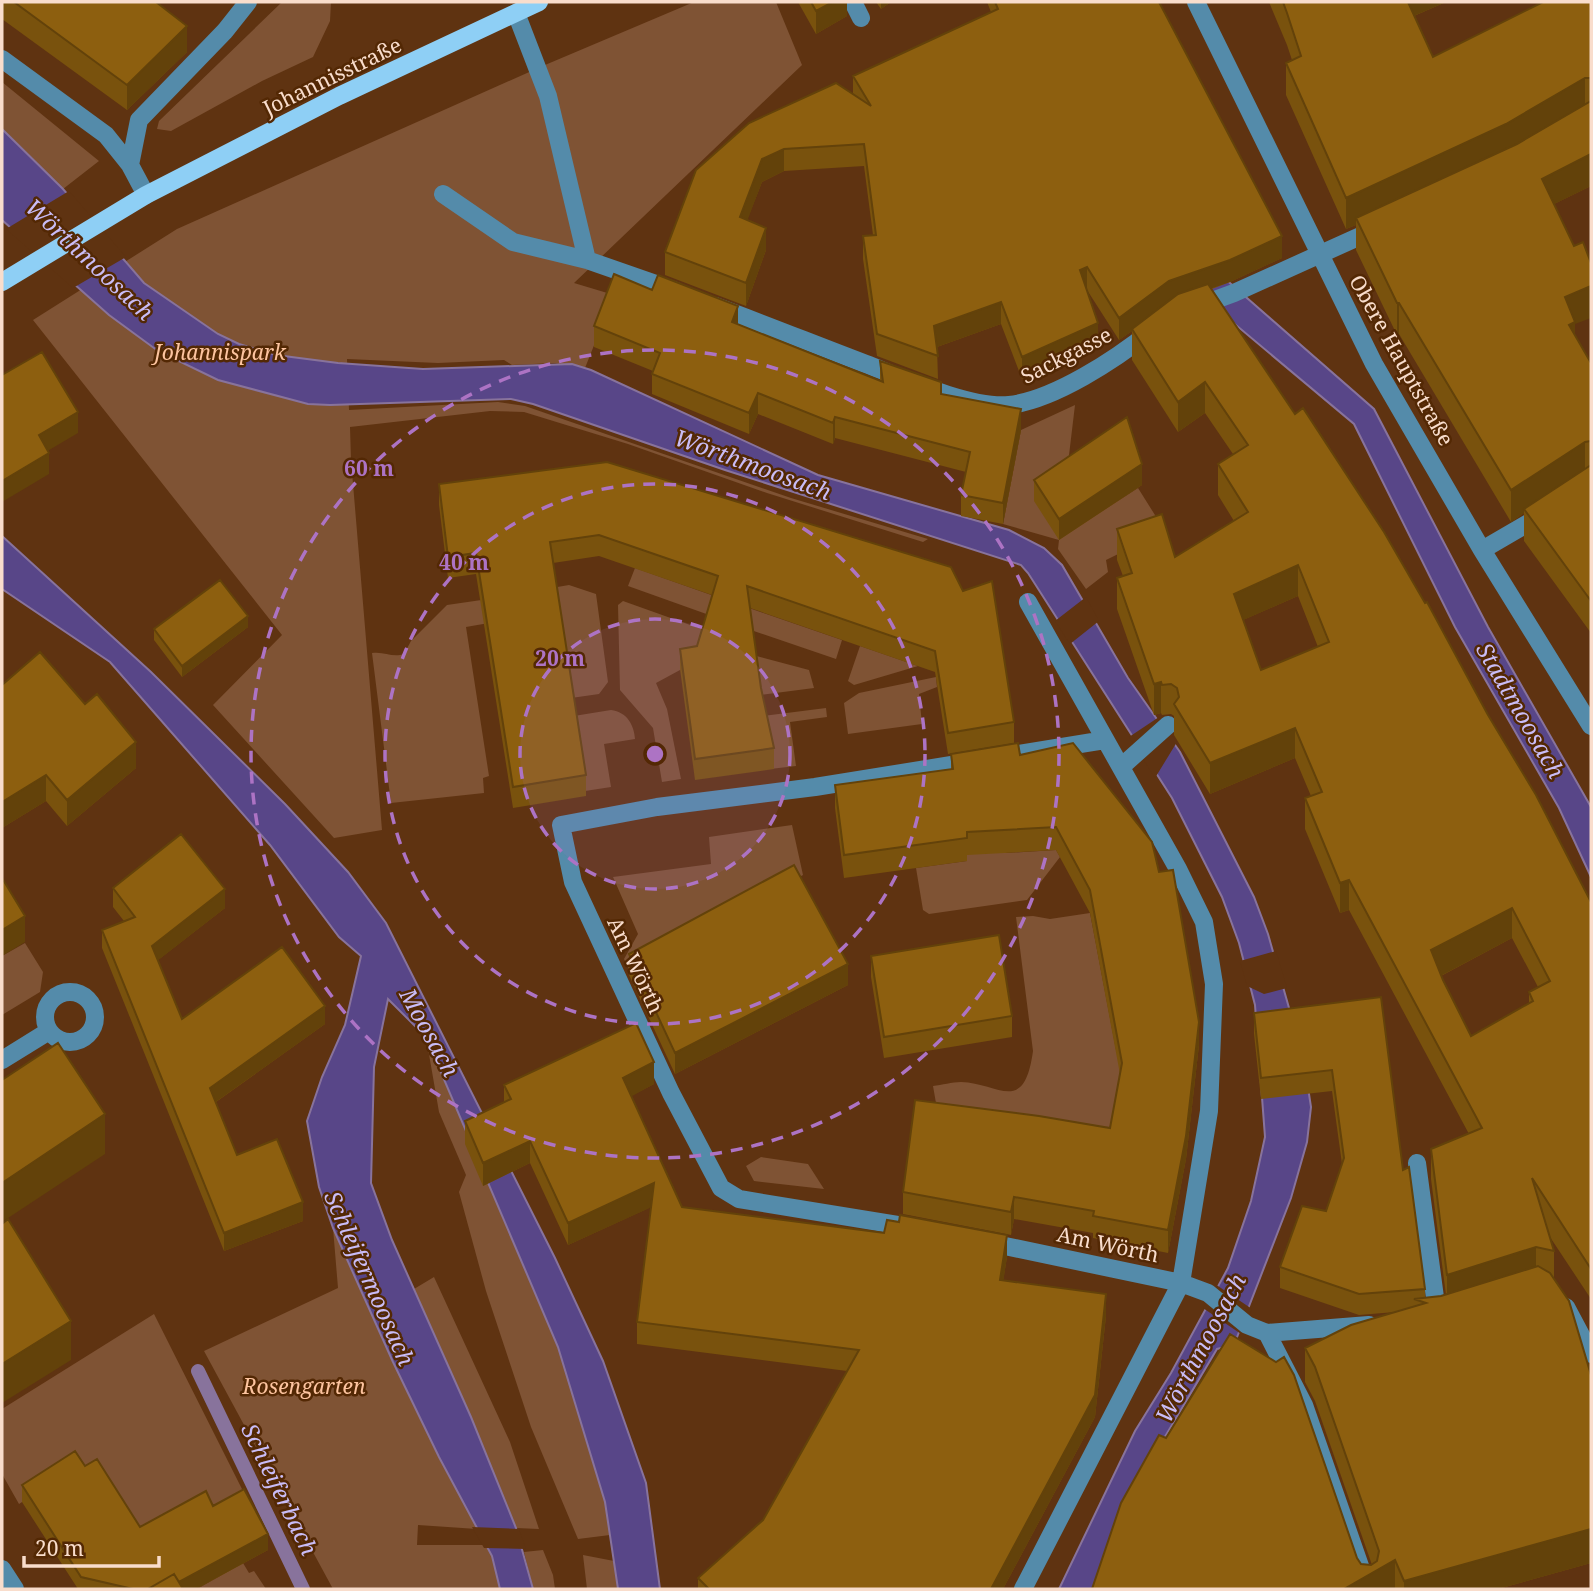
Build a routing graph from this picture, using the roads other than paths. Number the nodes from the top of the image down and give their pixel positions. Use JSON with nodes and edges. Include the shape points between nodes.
{"nodes":[{"id":1,"x":247,"y":2,"type":"edge"},
{"id":2,"x":539,"y":2,"type":"edge"},
{"id":3,"x":1199,"y":3,"type":"edge"},
{"id":4,"x":516,"y":13,"type":"junction"},
{"id":5,"x":2,"y":59,"type":"edge"},
{"id":6,"x":130,"y":165,"type":"junction"},
{"id":7,"x":443,"y":194,"type":"dead end"},
{"id":8,"x":146,"y":195,"type":"junction"},
{"id":9,"x":1390,"y":222,"type":"edge"},
{"id":10,"x":1319,"y":254,"type":"junction"},
{"id":11,"x":587,"y":260,"type":"junction"},
{"id":12,"x":2,"y":282,"type":"edge"},
{"id":13,"x":1184,"y":311,"type":"edge"},
{"id":14,"x":1163,"y":322,"type":"edge"},
{"id":15,"x":1560,"y":504,"type":"edge"},
{"id":16,"x":1482,"y":550,"type":"junction"},
{"id":17,"x":1028,"y":602,"type":"dead end"},
{"id":18,"x":1168,"y":725,"type":"dead end"},
{"id":19,"x":1591,"y":726,"type":"edge"},
{"id":20,"x":1105,"y":740,"type":"junction"},
{"id":21,"x":1127,"y":762,"type":"junction"},
{"id":22,"x":49,"y":1031,"type":"dead end"},
{"id":23,"x":2,"y":1060,"type":"edge"},
{"id":24,"x":1417,"y":1163,"type":"dead end"},
{"id":25,"x":932,"y":1231,"type":"edge"},
{"id":26,"x":972,"y":1239,"type":"edge"},
{"id":27,"x":1181,"y":1283,"type":"junction"},
{"id":28,"x":1556,"y":1297,"type":"edge"},
{"id":29,"x":1438,"y":1319,"type":"edge"},
{"id":30,"x":1385,"y":1324,"type":"edge"},
{"id":31,"x":1266,"y":1333,"type":"junction"},
{"id":32,"x":1591,"y":1354,"type":"edge"},
{"id":33,"x":2,"y":1569,"type":"edge"},
{"id":34,"x":15,"y":1589,"type":"edge"},
{"id":35,"x":1023,"y":1589,"type":"edge"},
{"id":36,"x":1368,"y":1589,"type":"edge"}],
"edges":[{"from":1,"to":6,"type":"street","via":[[139,120]]},
{"from":2,"to":4,"type":"main road","name":"Johannisstraße"},
{"from":3,"to":10,"type":"street","name":"Obere Hauptstraße"},
{"from":4,"to":8,"type":"main road","name":"Johannisstraße","via":[[339,96]]},
{"from":4,"to":11,"type":"street","via":[[548,96]]},
{"from":5,"to":6,"type":"street","via":[[106,135]]},
{"from":6,"to":8,"type":"street"},
{"from":7,"to":11,"type":"street","name":"Sackgasse","via":[[513,242]]},
{"from":8,"to":12,"type":"main road","name":"Johannisstraße"},
{"from":9,"to":10,"type":"street"},
{"from":10,"to":13,"type":"street"},
{"from":10,"to":16,"type":"street","name":"Obere Hauptstraße","via":[[1374,363]]},
{"from":11,"to":14,"type":"street","name":"Sackgasse","via":[[922,386],[1006,405],[1023,403],[1083,377]]},
{"from":15,"to":16,"type":"street"},
{"from":16,"to":19,"type":"street","name":"Obere Hauptstraße"},
{"from":17,"to":20,"type":"street","name":"Am Wörth"},
{"from":18,"to":21,"type":"street"},
{"from":20,"to":21,"type":"street","name":"Am Wörth"},
{"from":20,"to":25,"type":"street","name":"Am Wörth","via":[[561,825],[573,882],[671,1093],[721,1188],[739,1199]]},
{"from":21,"to":27,"type":"street","name":"Am Wörth","via":[[1203,922],[1214,984],[1209,1111]]},
{"from":22,"to":23,"type":"street"},
{"from":24,"to":29,"type":"street"},
{"from":26,"to":27,"type":"street","name":"Am Wörth"},
{"from":27,"to":31,"type":"street","name":"Am Wörth","via":[[1208,1293],[1247,1325]]},
{"from":27,"to":35,"type":"street","name":"Am Wörth"},
{"from":28,"to":32,"type":"street","via":[[1565,1304]]},
{"from":30,"to":31,"type":"street","name":"Am Wörth"},
{"from":31,"to":36,"type":"street","via":[[1304,1405]]},
{"from":33,"to":34,"type":"street"}]}
